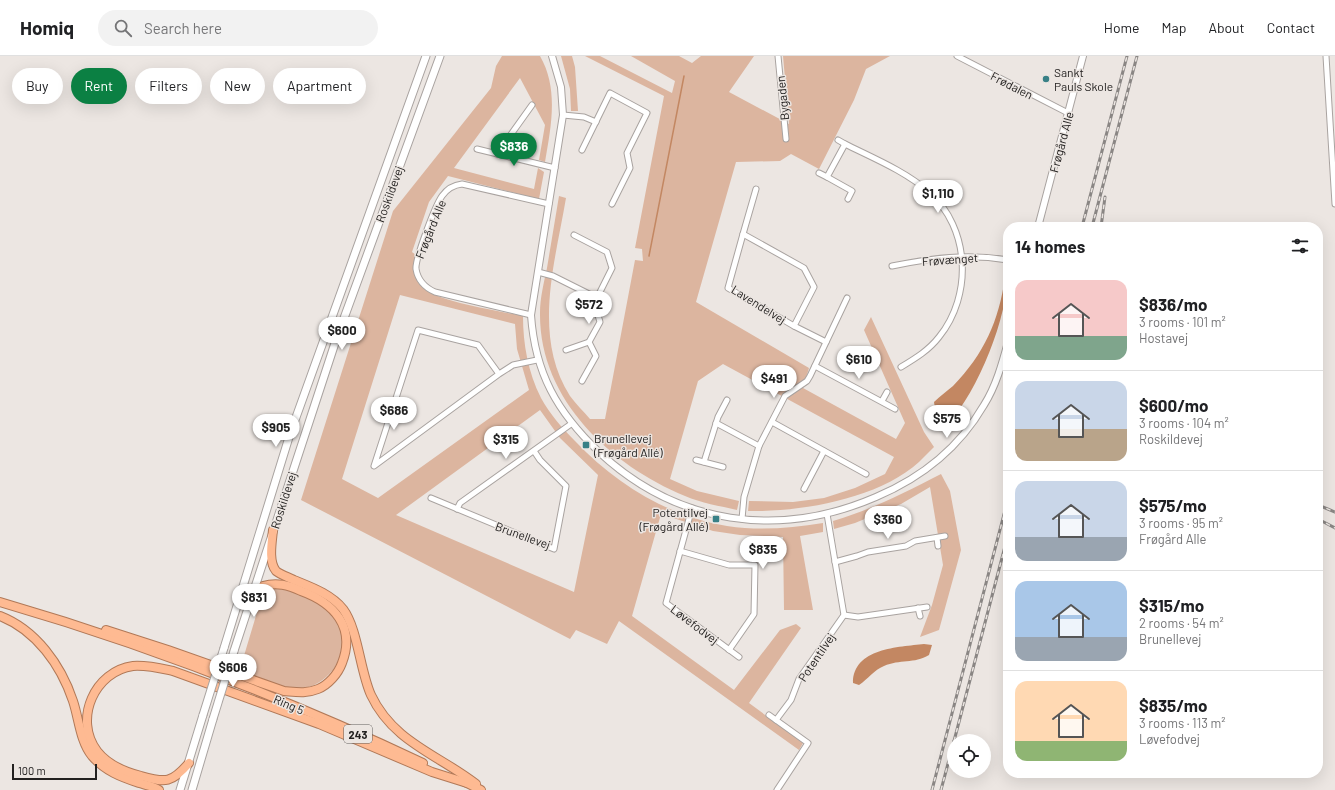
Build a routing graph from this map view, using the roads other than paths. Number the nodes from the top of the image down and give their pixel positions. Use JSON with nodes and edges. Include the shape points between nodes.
{"nodes":[{"id":1,"x":426,"y":56,"type":"edge"},
{"id":2,"x":440,"y":56,"type":"edge"},
{"id":3,"x":552,"y":56,"type":"edge"},
{"id":4,"x":778,"y":56,"type":"edge"},
{"id":5,"x":957,"y":56,"type":"edge"},
{"id":6,"x":1083,"y":56,"type":"edge"},
{"id":7,"x":1326,"y":56,"type":"edge"},
{"id":8,"x":532,"y":105,"type":"dead end"},
{"id":9,"x":1068,"y":113,"type":"junction"},
{"id":10,"x":563,"y":115,"type":"junction"},
{"id":11,"x":596,"y":122,"type":"junction"},
{"id":12,"x":786,"y":139,"type":"dead end"},
{"id":13,"x":838,"y":140,"type":"dead end"},
{"id":14,"x":845,"y":144,"type":"junction"},
{"id":15,"x":477,"y":149,"type":"dead end"},
{"id":16,"x":582,"y":150,"type":"dead end"},
{"id":17,"x":497,"y":154,"type":"junction"},
{"id":18,"x":555,"y":168,"type":"junction"},
{"id":19,"x":819,"y":173,"type":"dead end"},
{"id":20,"x":827,"y":177,"type":"junction"},
{"id":21,"x":756,"y":189,"type":"dead end"},
{"id":22,"x":848,"y":199,"type":"dead end"},
{"id":23,"x":549,"y":204,"type":"junction"},
{"id":24,"x":612,"y":204,"type":"dead end"},
{"id":25,"x":1335,"y":204,"type":"edge"},
{"id":26,"x":1039,"y":222,"type":"edge"},
{"id":27,"x":743,"y":234,"type":"junction"},
{"id":28,"x":574,"y":235,"type":"dead end"},
{"id":29,"x":962,"y":255,"type":"junction"},
{"id":30,"x":1003,"y":259,"type":"edge"},
{"id":31,"x":892,"y":266,"type":"dead end"},
{"id":32,"x":538,"y":272,"type":"junction"},
{"id":33,"x":597,"y":298,"type":"junction"},
{"id":34,"x":847,"y":298,"type":"dead end"},
{"id":35,"x":531,"y":314,"type":"junction"},
{"id":36,"x":794,"y":326,"type":"junction"},
{"id":37,"x":589,"y":342,"type":"junction"},
{"id":38,"x":826,"y":342,"type":"junction"},
{"id":39,"x":566,"y":350,"type":"dead end"},
{"id":40,"x":1003,"y":359,"type":"edge"},
{"id":41,"x":537,"y":360,"type":"junction"},
{"id":42,"x":815,"y":366,"type":"junction"},
{"id":43,"x":901,"y":367,"type":"dead end"},
{"id":44,"x":499,"y":374,"type":"junction"},
{"id":45,"x":582,"y":381,"type":"dead end"},
{"id":46,"x":887,"y":392,"type":"dead end"},
{"id":47,"x":727,"y":400,"type":"dead end"},
{"id":48,"x":882,"y":401,"type":"junction"},
{"id":49,"x":895,"y":409,"type":"dead end"},
{"id":50,"x":772,"y":422,"type":"junction"},
{"id":51,"x":716,"y":423,"type":"junction"},
{"id":52,"x":571,"y":424,"type":"junction"},
{"id":53,"x":758,"y":446,"type":"junction"},
{"id":54,"x":534,"y":451,"type":"junction"},
{"id":55,"x":824,"y":451,"type":"junction"},
{"id":56,"x":696,"y":460,"type":"dead end"},
{"id":57,"x":704,"y":462,"type":"junction"},
{"id":58,"x":723,"y":467,"type":"dead end"},
{"id":59,"x":866,"y":474,"type":"dead end"},
{"id":60,"x":804,"y":489,"type":"dead end"},
{"id":61,"x":431,"y":498,"type":"dead end"},
{"id":62,"x":692,"y":508,"type":"junction"},
{"id":63,"x":457,"y":509,"type":"junction"},
{"id":64,"x":827,"y":514,"type":"junction"},
{"id":65,"x":742,"y":519,"type":"junction"},
{"id":66,"x":273,"y":530,"type":"junction"},
{"id":67,"x":945,"y":536,"type":"dead end"},
{"id":68,"x":937,"y":538,"type":"junction"},
{"id":69,"x":938,"y":546,"type":"dead end"},
{"id":70,"x":680,"y":551,"type":"junction"},
{"id":71,"x":835,"y":562,"type":"junction"},
{"id":72,"x":0,"y":602,"type":"edge"},
{"id":73,"x":249,"y":603,"type":"junction"},
{"id":74,"x":927,"y":607,"type":"dead end"},
{"id":75,"x":918,"y":608,"type":"junction"},
{"id":76,"x":32,"y":611,"type":"junction"},
{"id":77,"x":844,"y":615,"type":"junction"},
{"id":78,"x":0,"y":616,"type":"edge"},
{"id":79,"x":920,"y":616,"type":"dead end"},
{"id":80,"x":729,"y":650,"type":"junction"},
{"id":81,"x":739,"y":657,"type":"dead end"},
{"id":82,"x":769,"y":714,"type":"dead end"},
{"id":83,"x":776,"y":720,"type":"junction"},
{"id":84,"x":189,"y":763,"type":"junction"},
{"id":85,"x":467,"y":783,"type":"junction"},
{"id":86,"x":159,"y":790,"type":"edge"},
{"id":87,"x":180,"y":790,"type":"edge"},
{"id":88,"x":192,"y":790,"type":"edge"},
{"id":89,"x":481,"y":790,"type":"edge"},
{"id":90,"x":485,"y":790,"type":"edge"},
{"id":91,"x":777,"y":790,"type":"edge"}],
"edges":[{"from":1,"to":84,"type":"main road","name":"Roskildevej","bridge":true,"via":[[290,434]]},
{"from":2,"to":66,"type":"main road","name":"Roskildevej","via":[[336,340]]},
{"from":3,"to":10,"type":"street","via":[[561,88]]},
{"from":4,"to":12,"type":"street","name":"Bygaden"},
{"from":5,"to":9,"type":"street","name":"Frødalen"},
{"from":6,"to":9,"type":"street","name":"Frøgård Alle"},
{"from":7,"to":25,"type":"street"},
{"from":8,"to":17,"type":"street"},
{"from":9,"to":26,"type":"street","name":"Frøgård Alle"},
{"from":10,"to":11,"type":"street","via":[[584,117]]},
{"from":10,"to":18,"type":"street"},
{"from":11,"to":16,"type":"street"},
{"from":11,"to":24,"type":"street","via":[[610,93],[647,113],[627,153],[630,168]]},
{"from":13,"to":14,"type":"street"},
{"from":14,"to":20,"type":"street"},
{"from":14,"to":29,"type":"street","via":[[911,178],[930,192],[948,214],[956,231]]},
{"from":15,"to":17,"type":"street"},
{"from":17,"to":18,"type":"street"},
{"from":18,"to":23,"type":"street"},
{"from":19,"to":20,"type":"street"},
{"from":20,"to":22,"type":"street","via":[[852,191]]},
{"from":21,"to":27,"type":"street","name":"Lavendelvej"},
{"from":23,"to":32,"type":"street"},
{"from":23,"to":35,"type":"street","name":"Frøgård Alle","via":[[456,184],[450,187],[438,204],[417,260],[418,276],[428,289]]},
{"from":27,"to":36,"type":"street","name":"Lavendelvej","via":[[728,288]]},
{"from":27,"to":36,"type":"street","name":"Lavendelvej","via":[[804,268],[814,287]]},
{"from":28,"to":33,"type":"street","via":[[607,252],[612,268]]},
{"from":29,"to":30,"type":"street","name":"Frøvænget"},
{"from":29,"to":31,"type":"street","name":"Frøvænget"},
{"from":29,"to":43,"type":"street","via":[[963,276],[960,296],[946,327],[926,352]]},
{"from":32,"to":33,"type":"street","via":[[553,276]]},
{"from":32,"to":35,"type":"street"},
{"from":33,"to":37,"type":"street","via":[[594,302],[600,322]]},
{"from":34,"to":38,"type":"street"},
{"from":35,"to":41,"type":"street","via":[[532,338]]},
{"from":36,"to":38,"type":"street","name":"Lavendelvej"},
{"from":37,"to":39,"type":"street"},
{"from":37,"to":45,"type":"street","via":[[596,356]]},
{"from":38,"to":42,"type":"street"},
{"from":40,"to":64,"type":"street","via":[[984,405],[963,435],[944,455],[920,475],[891,491]]},
{"from":41,"to":44,"type":"street","via":[[513,365]]},
{"from":41,"to":52,"type":"street","via":[[549,389]]},
{"from":42,"to":48,"type":"street"},
{"from":42,"to":50,"type":"street","via":[[807,381],[785,396]]},
{"from":44,"to":44,"type":"street","via":[[437,420],[374,466],[418,330],[478,345]]},
{"from":46,"to":48,"type":"street"},
{"from":47,"to":51,"type":"street"},
{"from":48,"to":49,"type":"street"},
{"from":50,"to":53,"type":"street"},
{"from":50,"to":55,"type":"street"},
{"from":51,"to":53,"type":"street"},
{"from":51,"to":57,"type":"street"},
{"from":52,"to":54,"type":"street"},
{"from":52,"to":62,"type":"street","via":[[608,461],[625,474],[658,495]]},
{"from":53,"to":65,"type":"street","via":[[744,497]]},
{"from":54,"to":63,"type":"street","via":[[460,503]]},
{"from":54,"to":63,"type":"street","name":"Brunellevej","via":[[566,486],[554,549]]},
{"from":55,"to":59,"type":"street"},
{"from":55,"to":60,"type":"street"},
{"from":56,"to":57,"type":"street"},
{"from":57,"to":58,"type":"street"},
{"from":61,"to":63,"type":"street","name":"Brunellevej"},
{"from":62,"to":65,"type":"street"},
{"from":62,"to":70,"type":"street","name":"Løvefodvej"},
{"from":64,"to":65,"type":"street","via":[[769,522]]},
{"from":64,"to":71,"type":"street"},
{"from":66,"to":73,"type":"main road","name":"Roskildevej"},
{"from":66,"to":90,"type":"highway","via":[[272,555],[276,571],[319,591],[344,610],[352,627],[371,696],[384,715],[417,748],[467,776]]},
{"from":67,"to":68,"type":"street"},
{"from":68,"to":69,"type":"street"},
{"from":68,"to":71,"type":"street","via":[[868,552]]},
{"from":70,"to":80,"type":"street","name":"Løvefodvej","via":[[666,603]]},
{"from":70,"to":80,"type":"street","name":"Løvefodvej","via":[[729,565],[755,566],[754,614]]},
{"from":71,"to":77,"type":"street"},
{"from":72,"to":76,"type":"highway","name":"Ring 5","number":"243"},
{"from":73,"to":76,"type":"highway","via":[[263,586],[276,584],[303,591],[328,605],[338,616],[346,636],[346,652],[332,680],[318,689],[304,693],[284,691],[161,647],[59,616]]},
{"from":73,"to":88,"type":"main road","name":"Roskildevej","bridge":true},
{"from":74,"to":75,"type":"street"},
{"from":75,"to":77,"type":"street","via":[[858,618]]},
{"from":75,"to":79,"type":"street"},
{"from":76,"to":85,"type":"highway","name":"Ring 5","number":"243","via":[[247,686]]},
{"from":77,"to":83,"type":"street","name":"Potentilvej","via":[[799,679],[791,700]]},
{"from":78,"to":86,"type":"highway","via":[[30,634],[46,650],[62,674],[91,754],[103,767],[117,775]]},
{"from":80,"to":81,"type":"street","name":"Løvefodvej"},
{"from":82,"to":83,"type":"street"},
{"from":83,"to":91,"type":"street","via":[[808,743]]},
{"from":84,"to":85,"type":"highway","via":[[176,777],[159,781],[120,769],[107,762],[97,750],[88,730],[91,698],[98,686],[113,674],[132,666],[150,666],[173,671],[319,724],[432,772]]},
{"from":84,"to":87,"type":"main road","name":"Roskildevej"},
{"from":85,"to":89,"type":"highway","name":"Ring 5","number":"243"}]}
